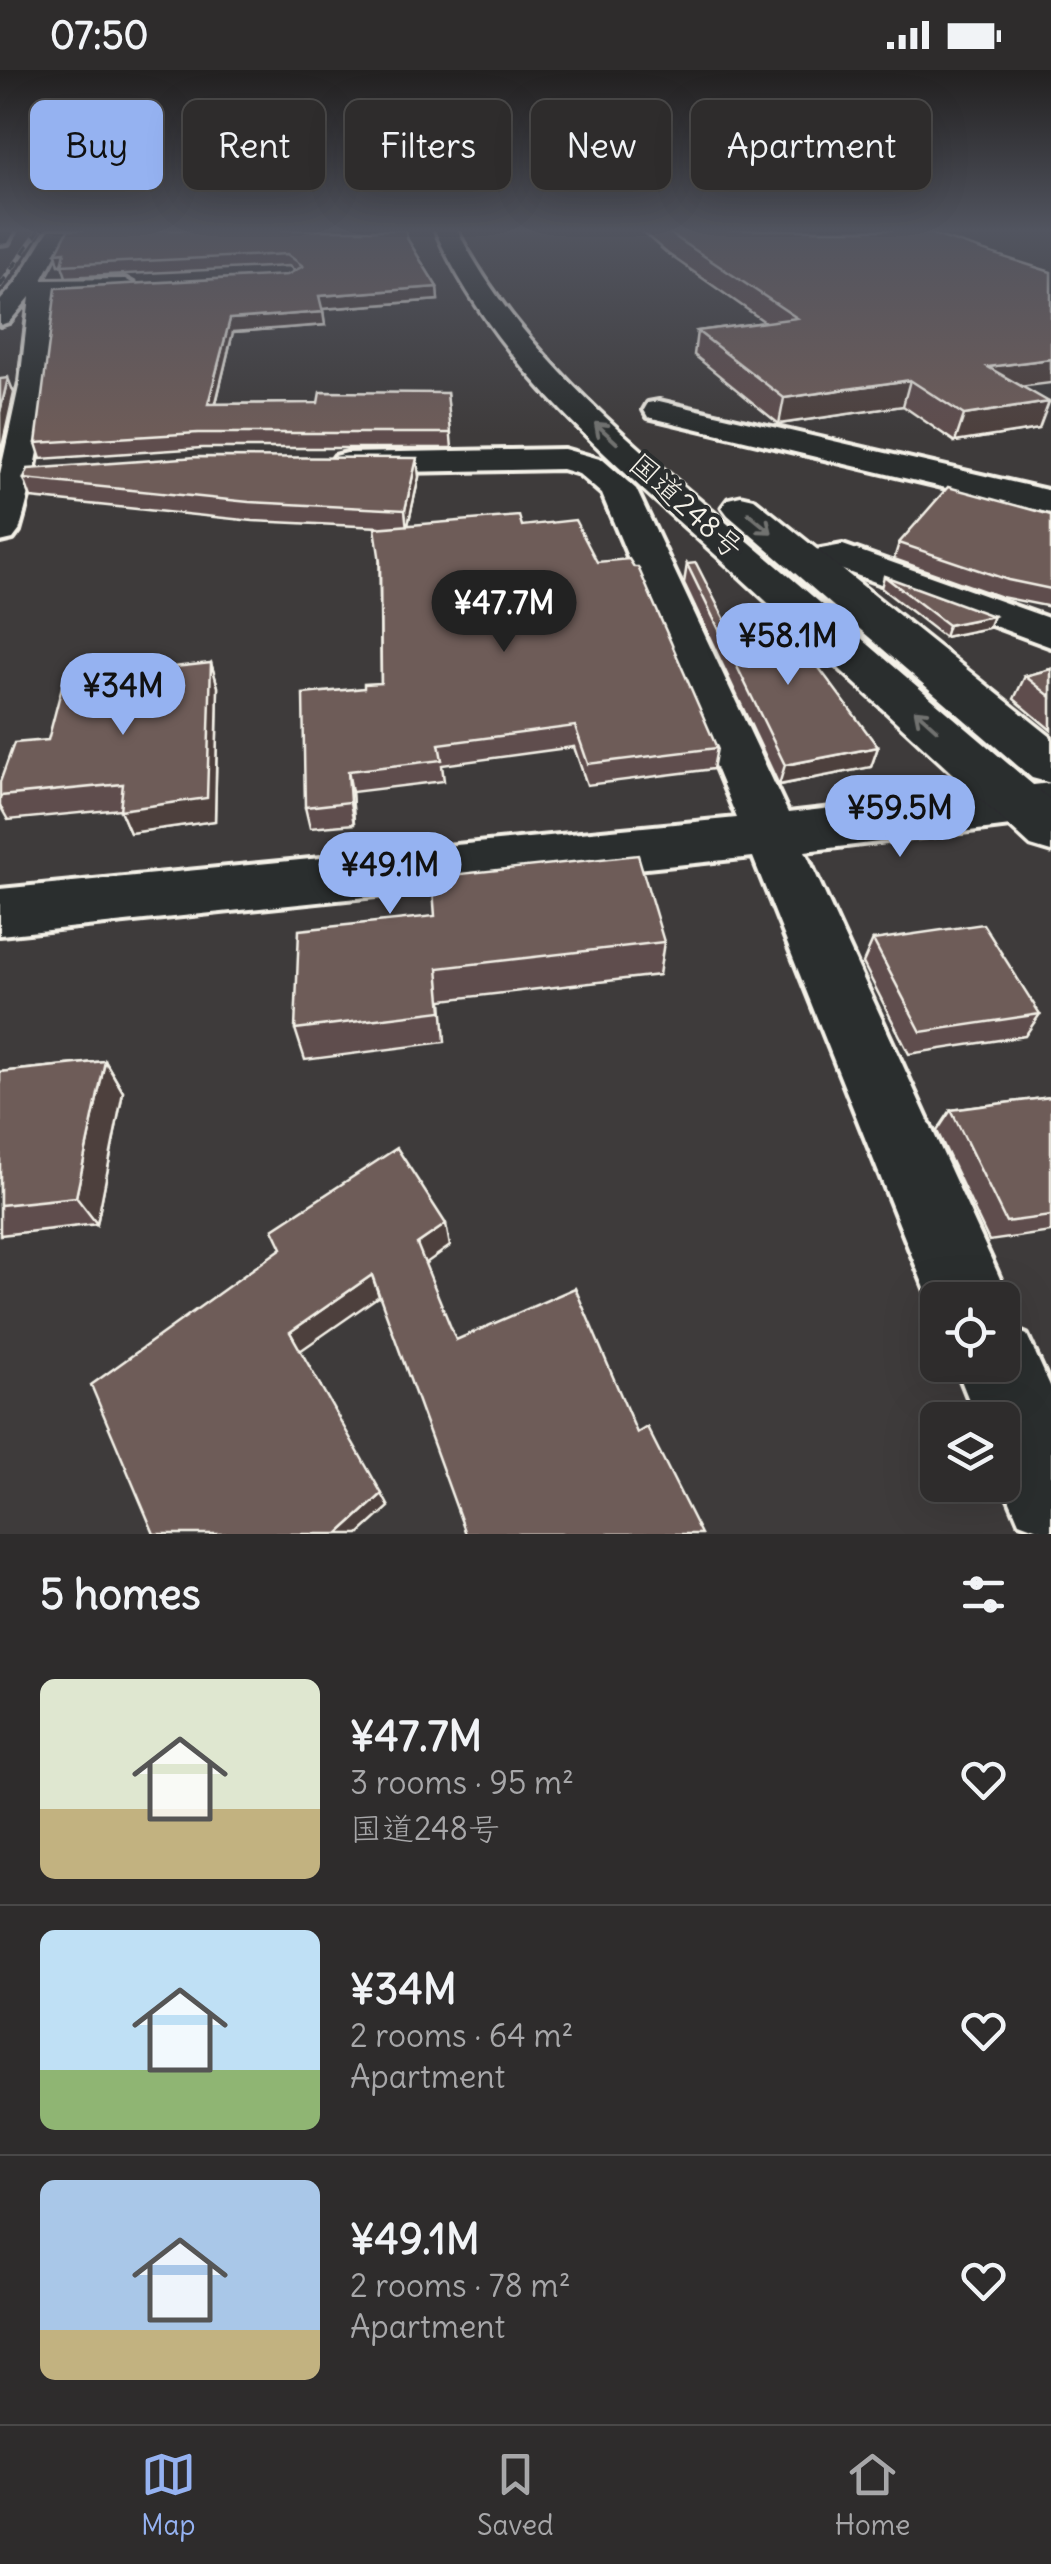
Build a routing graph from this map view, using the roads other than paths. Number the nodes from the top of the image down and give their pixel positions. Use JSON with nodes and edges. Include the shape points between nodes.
{"nodes":[{"id":1,"x":22,"y":298,"type":"edge"},
{"id":2,"x":36,"y":298,"type":"edge"},
{"id":3,"x":484,"y":298,"type":"edge"},
{"id":4,"x":516,"y":298,"type":"edge"},
{"id":5,"x":0,"y":316,"type":"edge"},
{"id":6,"x":659,"y":410,"type":"dead end"},
{"id":7,"x":319,"y":463,"type":"edge"},
{"id":8,"x":59,"y":471,"type":"edge"},
{"id":9,"x":21,"y":474,"type":"junction"},
{"id":10,"x":637,"y":484,"type":"junction"},
{"id":11,"x":1051,"y":502,"type":"edge"},
{"id":12,"x":0,"y":531,"type":"edge"},
{"id":13,"x":807,"y":562,"type":"junction"},
{"id":14,"x":1051,"y":634,"type":"edge"},
{"id":15,"x":1043,"y":800,"type":"edge"},
{"id":16,"x":771,"y":835,"type":"junction"},
{"id":17,"x":0,"y":912,"type":"edge"},
{"id":18,"x":961,"y":1282,"type":"edge"},
{"id":19,"x":1004,"y":1382,"type":"edge"},
{"id":20,"x":1051,"y":1490,"type":"edge"}],
"edges":[{"from":1,"to":5,"type":"street"},
{"from":2,"to":9,"type":"street","via":[[39,356]]},
{"from":10,"to":3,"type":"highway","name":"国道248号","one_way":true},
{"from":4,"to":13,"type":"highway","name":"国道248号","one_way":true,"via":[[633,418]]},
{"from":6,"to":11,"type":"street"},
{"from":7,"to":10,"type":"street","via":[[564,459]]},
{"from":8,"to":9,"type":"street"},
{"from":9,"to":12,"type":"street"},
{"from":15,"to":10,"type":"highway","name":"国道248号","one_way":true},
{"from":10,"to":16,"type":"street"},
{"from":13,"to":14,"type":"street","via":[[843,557]]},
{"from":13,"to":15,"type":"highway","name":"国道248号"},
{"from":15,"to":16,"type":"street"},
{"from":16,"to":17,"type":"street"},
{"from":16,"to":18,"type":"street"},
{"from":19,"to":20,"type":"street"}]}
